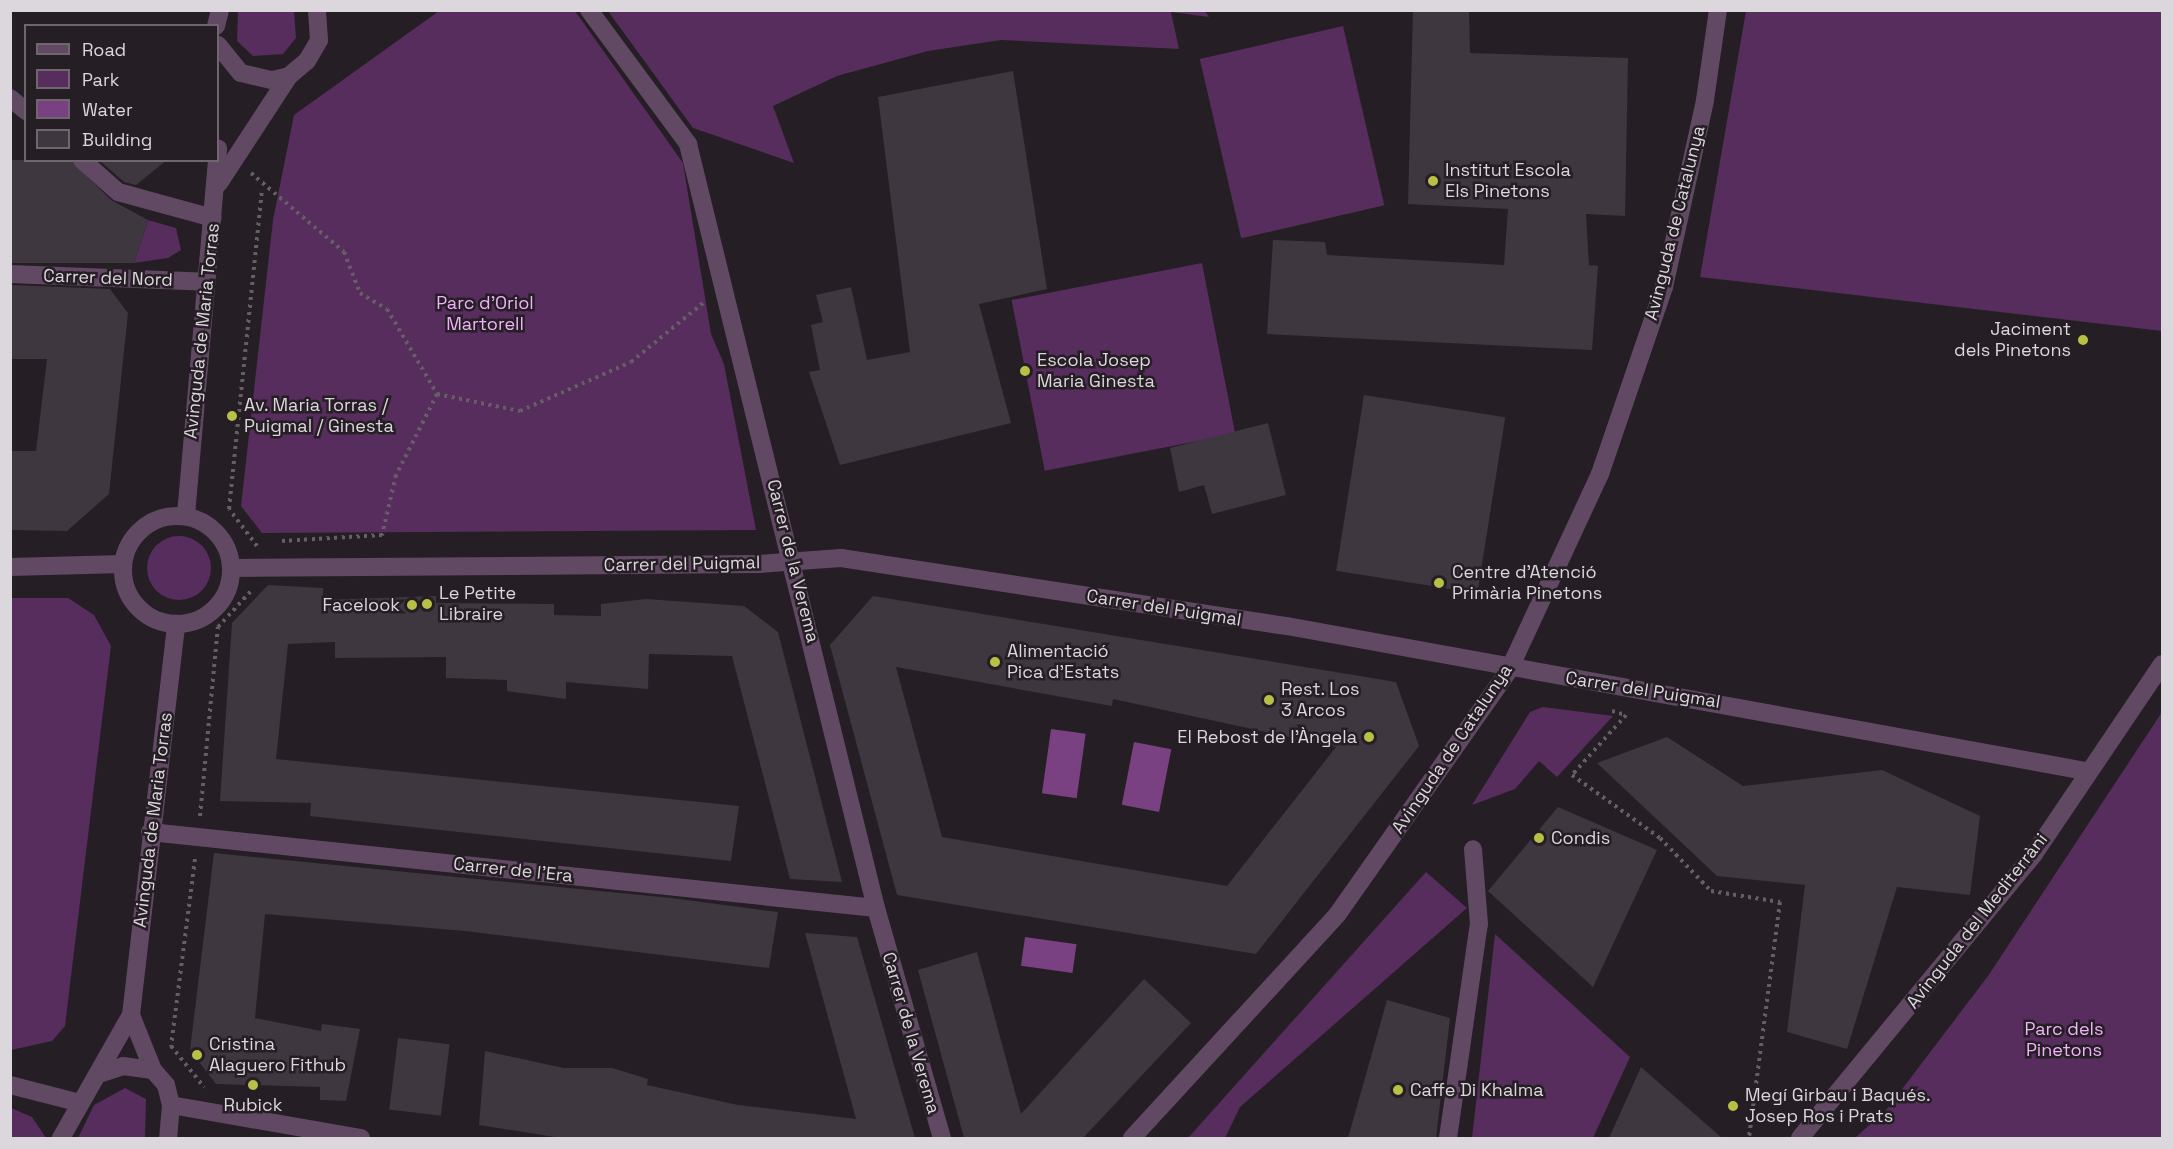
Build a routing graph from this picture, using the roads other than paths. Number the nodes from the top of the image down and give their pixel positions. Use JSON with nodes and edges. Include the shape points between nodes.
{"nodes":[{"id":1,"x":317,"y":10,"type":"edge"},
{"id":2,"x":590,"y":10,"type":"edge"},
{"id":3,"x":1718,"y":10,"type":"edge"},
{"id":4,"x":219,"y":46,"type":"edge"},
{"id":5,"x":289,"y":76,"type":"junction"},
{"id":6,"x":10,"y":98,"type":"edge"},
{"id":7,"x":24,"y":109,"type":"edge"},
{"id":8,"x":84,"y":162,"type":"edge"},
{"id":9,"x":218,"y":162,"type":"edge"},
{"id":10,"x":219,"y":183,"type":"junction"},
{"id":11,"x":213,"y":218,"type":"junction"},
{"id":12,"x":10,"y":274,"type":"edge"},
{"id":13,"x":206,"y":282,"type":"junction"},
{"id":14,"x":186,"y":515,"type":"junction"},
{"id":15,"x":794,"y":561,"type":"junction"},
{"id":16,"x":123,"y":564,"type":"junction"},
{"id":17,"x":10,"y":567,"type":"edge"},
{"id":18,"x":232,"y":568,"type":"junction"},
{"id":19,"x":176,"y":624,"type":"junction"},
{"id":20,"x":2163,"y":664,"type":"edge"},
{"id":21,"x":1509,"y":670,"type":"junction"},
{"id":22,"x":2086,"y":771,"type":"junction"},
{"id":23,"x":150,"y":832,"type":"junction"},
{"id":24,"x":1473,"y":849,"type":"dead end"},
{"id":25,"x":876,"y":908,"type":"junction"},
{"id":26,"x":131,"y":1015,"type":"junction"},
{"id":27,"x":153,"y":1070,"type":"junction"},
{"id":28,"x":102,"y":1074,"type":"junction"},
{"id":29,"x":10,"y":1085,"type":"edge"},
{"id":30,"x":80,"y":1103,"type":"junction"},
{"id":31,"x":171,"y":1106,"type":"junction"},
{"id":32,"x":61,"y":1138,"type":"edge"},
{"id":33,"x":168,"y":1138,"type":"edge"},
{"id":34,"x":361,"y":1138,"type":"edge"},
{"id":35,"x":942,"y":1138,"type":"edge"},
{"id":36,"x":1132,"y":1138,"type":"edge"},
{"id":37,"x":1448,"y":1138,"type":"edge"},
{"id":38,"x":1800,"y":1138,"type":"edge"}],
"edges":[{"from":1,"to":5,"type":"street","name":"Avinguda de Maria Torras","via":[[319,40],[308,61]]},
{"from":2,"to":15,"type":"street","name":"Carrer de la Verema","via":[[688,144]]},
{"from":3,"to":21,"type":"street","name":"Avinguda de Catalunya","via":[[1705,100],[1664,287],[1600,474]]},
{"from":4,"to":5,"type":"street","via":[[241,74],[272,80]]},
{"from":5,"to":10,"type":"street","name":"Avinguda de Maria Torras"},
{"from":6,"to":7,"type":"street"},
{"from":8,"to":11,"type":"street","via":[[118,192]]},
{"from":9,"to":10,"type":"street","name":"Avinguda de Maria Torras"},
{"from":10,"to":11,"type":"street","name":"Avinguda de Maria Torras"},
{"from":11,"to":13,"type":"street","name":"Avinguda de Maria Torras"},
{"from":12,"to":13,"type":"street","name":"Carrer del Nord"},
{"from":13,"to":14,"type":"street","name":"Avinguda de Maria Torras"},
{"from":14,"to":16,"type":"street","via":[[165,516],[144,526],[131,540]]},
{"from":14,"to":18,"type":"street","via":[[219,534]]},
{"from":15,"to":18,"type":"street","name":"Carrer del Puigmal"},
{"from":15,"to":21,"type":"street","name":"Carrer del Puigmal","via":[[841,558],[1287,627]]},
{"from":15,"to":25,"type":"street","name":"Carrer de la Verema"},
{"from":16,"to":17,"type":"street"},
{"from":16,"to":19,"type":"street","via":[[124,584],[136,606],[152,618]]},
{"from":18,"to":19,"type":"street","via":[[227,594],[216,609],[196,621]]},
{"from":19,"to":23,"type":"street","name":"Avinguda de Maria Torras"},
{"from":20,"to":22,"type":"street","name":"Avinguda del Mediterràni"},
{"from":21,"to":22,"type":"street","name":"Carrer del Puigmal","via":[[1634,686]]},
{"from":21,"to":36,"type":"street","name":"Avinguda de Catalunya","via":[[1337,915]]},
{"from":22,"to":38,"type":"street","name":"Avinguda del Mediterràni","via":[[2034,854]]},
{"from":23,"to":25,"type":"street","name":"Carrer de l'Era"},
{"from":23,"to":26,"type":"street","name":"Avinguda de Maria Torras"},
{"from":24,"to":37,"type":"street","via":[[1479,924]]},
{"from":25,"to":35,"type":"street","name":"Carrer de la Verema"},
{"from":26,"to":27,"type":"street"},
{"from":26,"to":28,"type":"street"},
{"from":27,"to":28,"type":"street","via":[[123,1066]]},
{"from":27,"to":31,"type":"street"},
{"from":28,"to":30,"type":"street"},
{"from":29,"to":30,"type":"street"},
{"from":30,"to":32,"type":"street"},
{"from":31,"to":33,"type":"street"},
{"from":31,"to":34,"type":"street"}]}
